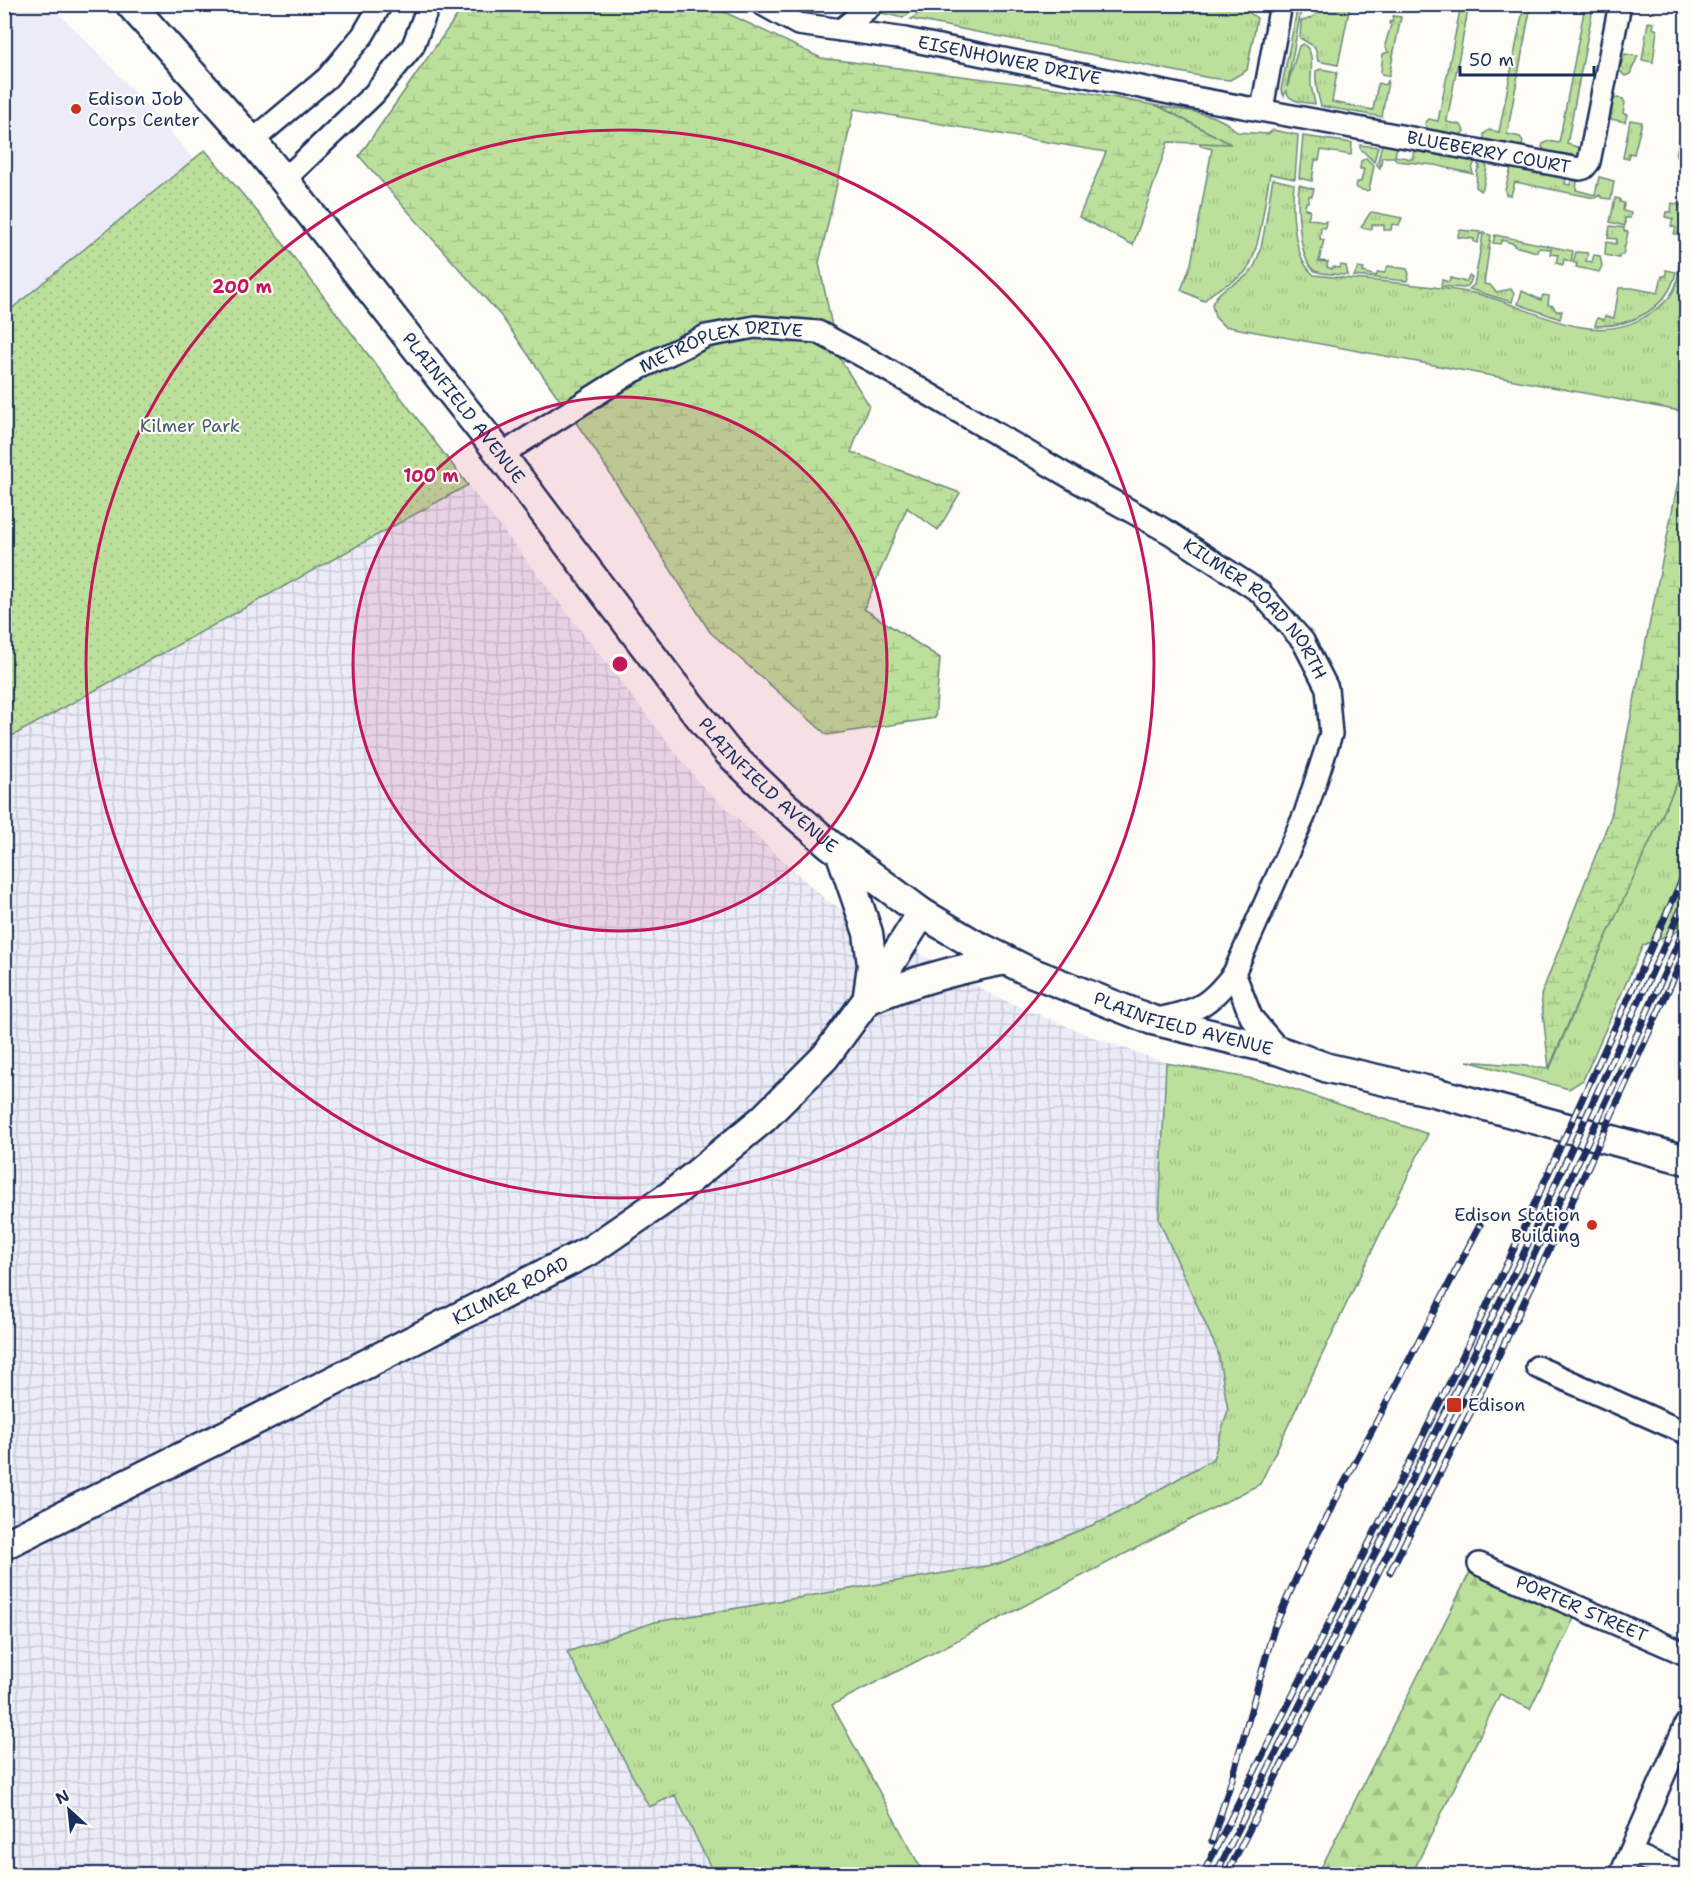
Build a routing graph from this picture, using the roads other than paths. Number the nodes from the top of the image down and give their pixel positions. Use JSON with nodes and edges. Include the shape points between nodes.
{"nodes":[{"id":1,"x":130,"y":4,"type":"edge"},
{"id":2,"x":381,"y":4,"type":"edge"},
{"id":3,"x":429,"y":4,"type":"edge"},
{"id":4,"x":762,"y":4,"type":"edge"},
{"id":5,"x":873,"y":4,"type":"edge"},
{"id":6,"x":1281,"y":4,"type":"edge"},
{"id":7,"x":1620,"y":4,"type":"edge"},
{"id":8,"x":841,"y":30,"type":"junction"},
{"id":9,"x":1262,"y":109,"type":"junction"},
{"id":10,"x":252,"y":141,"type":"junction"},
{"id":11,"x":284,"y":180,"type":"junction"},
{"id":12,"x":501,"y":455,"type":"junction"},
{"id":13,"x":1075,"y":480,"type":"joint"},
{"id":14,"x":841,"y":854,"type":"junction"},
{"id":15,"x":922,"y":913,"type":"junction"},
{"id":16,"x":1006,"y":960,"type":"junction"},
{"id":17,"x":1234,"y":973,"type":"junction"},
{"id":18,"x":867,"y":1000,"type":"junction"},
{"id":19,"x":1152,"y":1020,"type":"junction"},
{"id":20,"x":1280,"y":1051,"type":"junction"},
{"id":21,"x":1686,"y":1160,"type":"edge"},
{"id":22,"x":1537,"y":1367,"type":"dead end"},
{"id":23,"x":1686,"y":1433,"type":"edge"},
{"id":24,"x":4,"y":1545,"type":"edge"},
{"id":25,"x":1479,"y":1563,"type":"dead end"},
{"id":26,"x":1686,"y":1654,"type":"edge"},
{"id":27,"x":1686,"y":1724,"type":"edge"},
{"id":28,"x":1631,"y":1853,"type":"junction"},
{"id":29,"x":1621,"y":1875,"type":"edge"},
{"id":30,"x":1681,"y":1875,"type":"edge"}],
"edges":[{"from":1,"to":10,"type":"main road","name":"PLAINFIELD AVENUE"},
{"from":2,"to":10,"type":"street","via":[[363,35],[327,78]]},
{"from":3,"to":11,"type":"street","via":[[413,46],[374,94]]},
{"from":4,"to":8,"type":"street","name":"EISENHOWER DRIVE","via":[[798,24]]},
{"from":5,"to":8,"type":"street"},
{"from":6,"to":9,"type":"street"},
{"from":7,"to":9,"type":"street","name":"BLUEBERRY COURT","via":[[1589,162],[1584,168]]},
{"from":8,"to":9,"type":"street","name":"EISENHOWER DRIVE"},
{"from":10,"to":11,"type":"main road","name":"PLAINFIELD AVENUE"},
{"from":11,"to":12,"type":"main road","name":"PLAINFIELD AVENUE"},
{"from":12,"to":13,"type":"street","name":"METROPLEX DRIVE","via":[[632,372],[706,336],[755,327],[818,332]]},
{"from":12,"to":14,"type":"main road","name":"PLAINFIELD AVENUE","via":[[729,752]]},
{"from":13,"to":17,"type":"street","name":"KILMER ROAD NORTH","via":[[1170,533],[1260,592],[1303,640],[1327,688],[1331,734],[1305,814]]},
{"from":14,"to":15,"type":"main road","name":"PLAINFIELD AVENUE"},
{"from":14,"to":18,"type":"main road","via":[[868,933],[872,964]]},
{"from":15,"to":16,"type":"main road","name":"PLAINFIELD AVENUE"},
{"from":15,"to":18,"type":"main road","name":"KILMER ROAD"},
{"from":16,"to":18,"type":"main road","via":[[907,983]]},
{"from":16,"to":19,"type":"main road","name":"PLAINFIELD AVENUE"},
{"from":17,"to":19,"type":"street","name":"KILMER ROAD NORTH","via":[[1220,993],[1203,1005]]},
{"from":17,"to":20,"type":"street","via":[[1251,1017]]},
{"from":18,"to":24,"type":"main road","name":"KILMER ROAD","via":[[825,1057],[763,1119],[670,1195],[591,1250]]},
{"from":19,"to":20,"type":"main road","name":"PLAINFIELD AVENUE"},
{"from":20,"to":21,"type":"main road","name":"PLAINFIELD AVENUE","via":[[1328,1068],[1434,1092]]},
{"from":22,"to":23,"type":"street"},
{"from":25,"to":26,"type":"street","name":"PORTER STREET"},
{"from":27,"to":28,"type":"street"},
{"from":28,"to":29,"type":"street"},
{"from":28,"to":30,"type":"street"}]}
